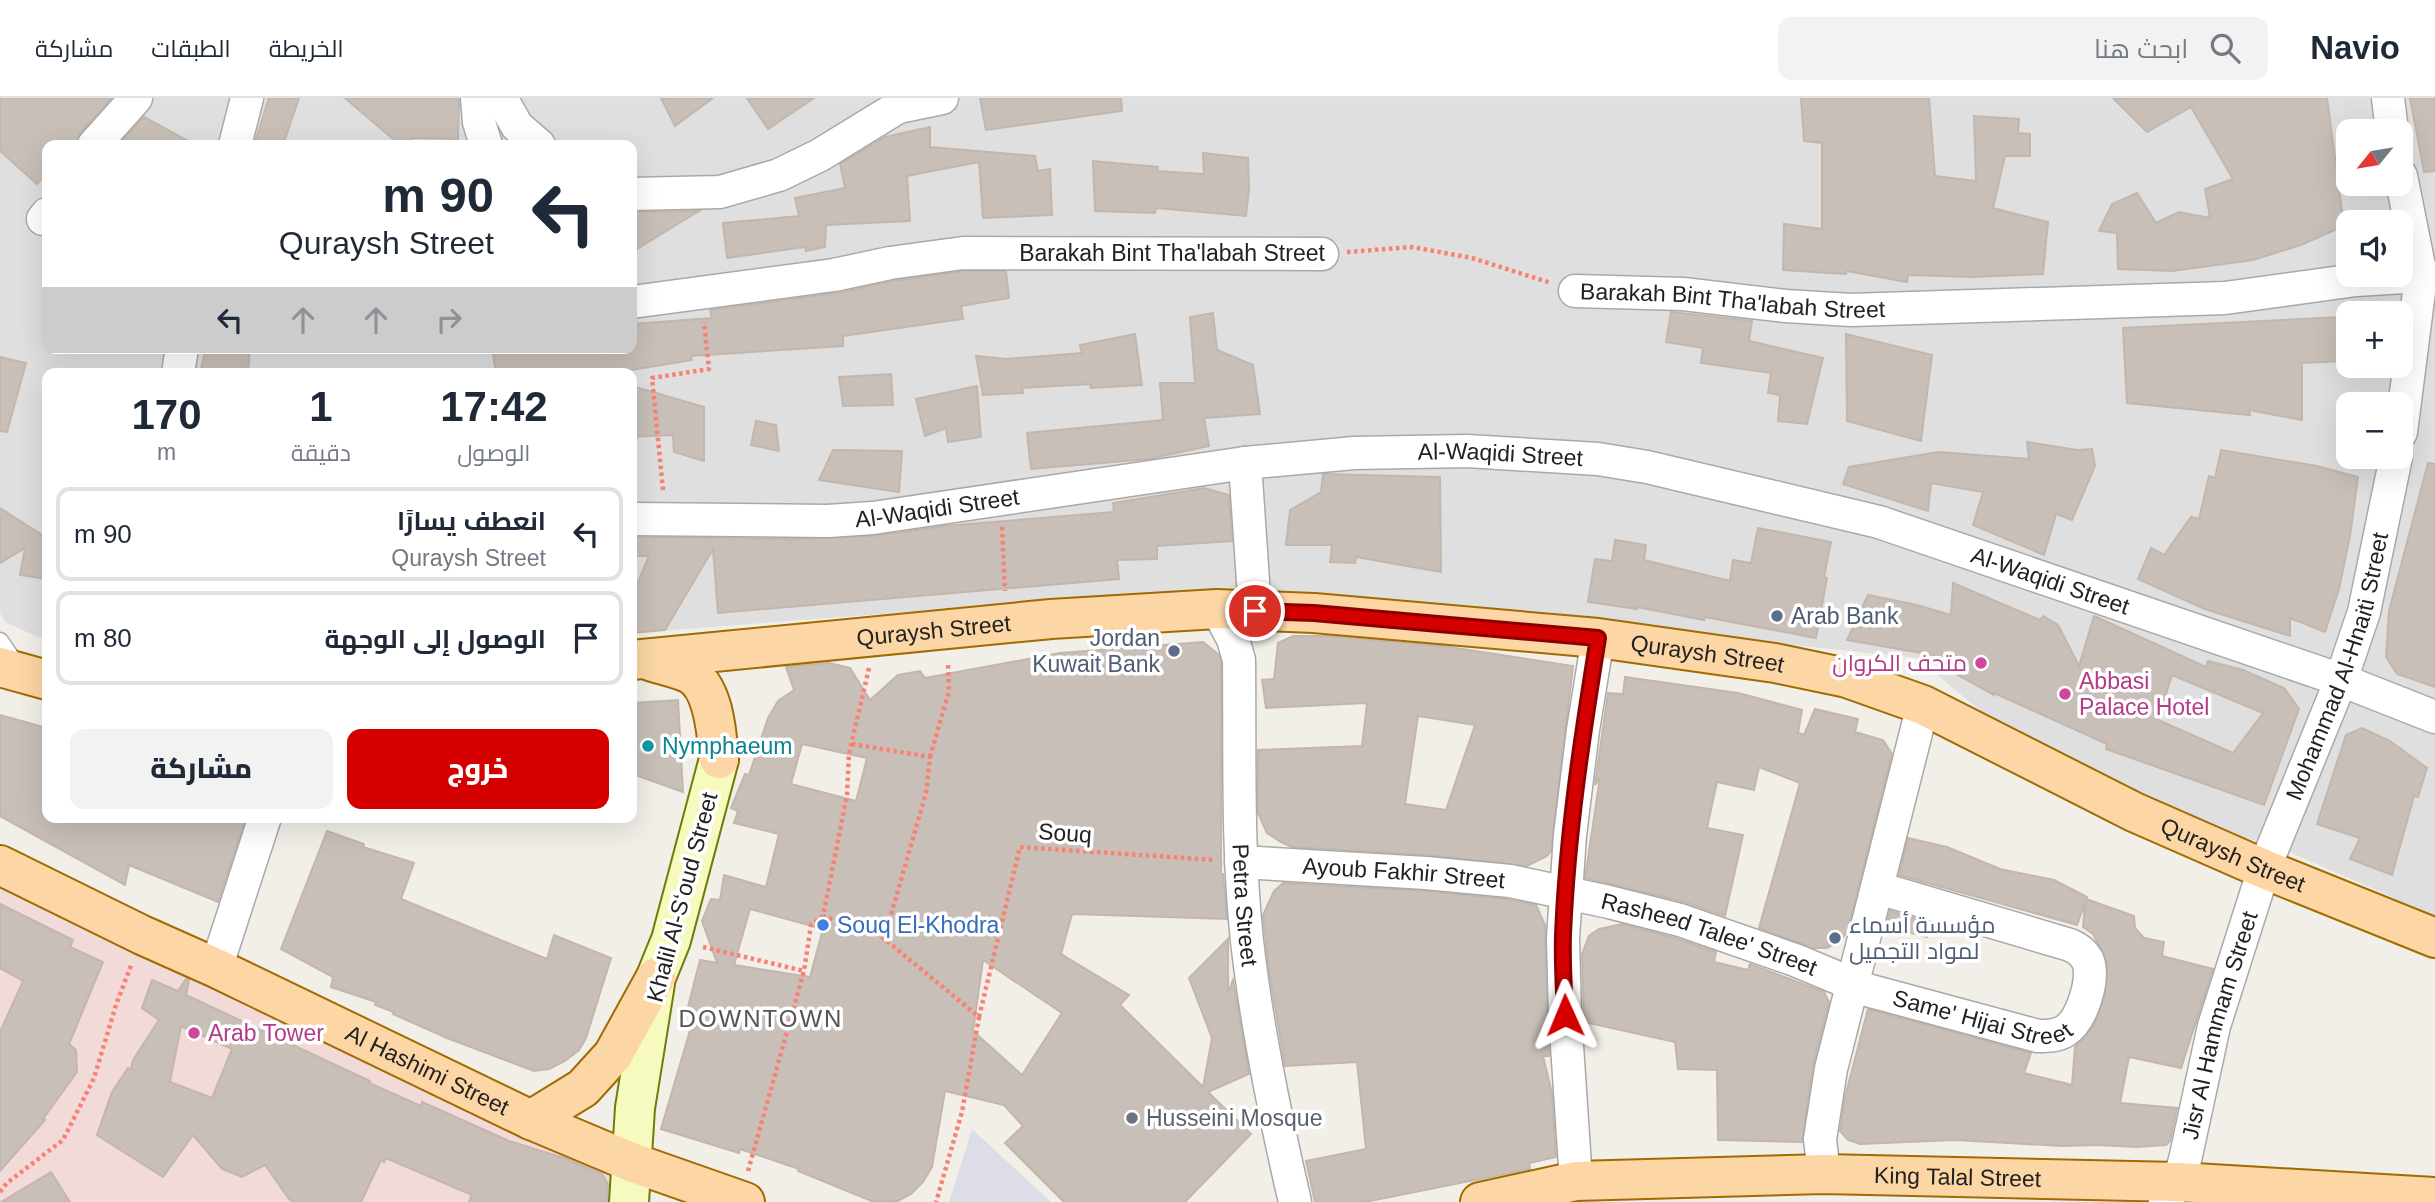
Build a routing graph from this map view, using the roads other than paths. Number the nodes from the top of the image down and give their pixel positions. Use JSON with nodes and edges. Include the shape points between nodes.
{"nodes":[{"id":1,"x":136,"y":98,"type":"edge"},
{"id":2,"x":247,"y":98,"type":"edge"},
{"id":3,"x":477,"y":98,"type":"edge"},
{"id":4,"x":501,"y":98,"type":"edge"},
{"id":5,"x":942,"y":98,"type":"edge"},
{"id":6,"x":2388,"y":98,"type":"edge"},
{"id":7,"x":900,"y":103,"type":"edge"},
{"id":8,"x":2391,"y":119,"type":"edge"},
{"id":9,"x":98,"y":140,"type":"edge"},
{"id":10,"x":236,"y":140,"type":"edge"},
{"id":11,"x":484,"y":140,"type":"edge"},
{"id":12,"x":533,"y":140,"type":"edge"},
{"id":13,"x":637,"y":194,"type":"edge"},
{"id":14,"x":2406,"y":196,"type":"edge"},
{"id":15,"x":1322,"y":254,"type":"road end"},
{"id":16,"x":2428,"y":277,"type":"edge"},
{"id":17,"x":1575,"y":291,"type":"road end"},
{"id":18,"x":637,"y":301,"type":"edge"},
{"id":19,"x":2408,"y":392,"type":"edge"},
{"id":20,"x":1245,"y":463,"type":"junction"},
{"id":21,"x":2394,"y":469,"type":"edge"},
{"id":22,"x":637,"y":519,"type":"edge"},
{"id":23,"x":1217,"y":609,"type":"junction"},
{"id":24,"x":1255,"y":611,"type":"junction"},
{"id":25,"x":1598,"y":638,"type":"junction"},
{"id":26,"x":0,"y":641,"type":"edge"},
{"id":27,"x":637,"y":660,"type":"edge"},
{"id":28,"x":23,"y":674,"type":"edge"},
{"id":29,"x":2341,"y":680,"type":"junction"},
{"id":30,"x":1923,"y":705,"type":"junction"},
{"id":31,"x":2435,"y":717,"type":"edge"},
{"id":32,"x":263,"y":823,"type":"edge"},
{"id":33,"x":1241,"y":862,"type":"junction"},
{"id":34,"x":0,"y":865,"type":"edge"},
{"id":35,"x":2264,"y":869,"type":"junction"},
{"id":36,"x":1878,"y":888,"type":"junction"},
{"id":37,"x":1566,"y":893,"type":"junction"},
{"id":38,"x":2435,"y":938,"type":"edge"},
{"id":39,"x":216,"y":968,"type":"junction"},
{"id":40,"x":656,"y":978,"type":"junction"},
{"id":41,"x":1851,"y":983,"type":"junction"},
{"id":42,"x":531,"y":1120,"type":"junction"},
{"id":43,"x":631,"y":1162,"type":"junction"},
{"id":44,"x":1824,"y":1174,"type":"junction"},
{"id":45,"x":1576,"y":1181,"type":"junction"},
{"id":46,"x":2171,"y":1192,"type":"edge"},
{"id":47,"x":2435,"y":1197,"type":"edge"},
{"id":48,"x":743,"y":1201,"type":"edge"},
{"id":49,"x":629,"y":1202,"type":"edge"},
{"id":50,"x":1295,"y":1202,"type":"edge"},
{"id":51,"x":1480,"y":1202,"type":"edge"}],
"edges":[{"from":1,"to":9,"type":"street"},
{"from":2,"to":10,"type":"street"},
{"from":3,"to":11,"type":"street"},
{"from":4,"to":12,"type":"street","via":[[517,126]]},
{"from":5,"to":7,"type":"street"},
{"from":6,"to":8,"type":"street"},
{"from":7,"to":13,"type":"street","via":[[779,176],[720,191]]},
{"from":14,"to":16,"type":"street"},
{"from":15,"to":18,"type":"street","name":"Barakah Bint Tha'labah Street","via":[[963,253]]},
{"from":16,"to":17,"type":"street","name":"Barakah Bint Tha'labah Street","via":[[2356,279],[2225,298],[1851,310],[1683,294]]},
{"from":16,"to":19,"type":"street"},
{"from":20,"to":22,"type":"street","name":"Al-Waqidi Street","via":[[898,516],[828,521]]},
{"from":20,"to":24,"type":"street"},
{"from":20,"to":29,"type":"street","name":"Al-Waqidi Street","via":[[1354,453],[1467,451],[1598,459],[1647,467],[1879,522]]},
{"from":21,"to":29,"type":"street","name":"Mohammad Al-Hnaiti Street","via":[[2364,612]]},
{"from":23,"to":24,"type":"main road","name":"Quraysh Street"},
{"from":23,"to":27,"type":"main road","name":"Quraysh Street","via":[[947,629]]},
{"from":23,"to":33,"type":"street","name":"Petra Street","via":[[1239,660]]},
{"from":24,"to":25,"type":"main road","name":"Quraysh Street"},
{"from":25,"to":30,"type":"main road","name":"Quraysh Street","via":[[1775,663],[1847,678]]},
{"from":25,"to":37,"type":"street","via":[[1581,743]]},
{"from":26,"to":28,"type":"lane"},
{"from":27,"to":40,"type":"main road","name":"Khalil Al-Sʻoud Street","via":[[691,674],[704,689],[715,717],[719,759],[671,940]]},
{"from":29,"to":31,"type":"street","name":"Al-Waqidi Street"},
{"from":29,"to":35,"type":"street","name":"Mohammad Al-Hnaiti Street"},
{"from":30,"to":35,"type":"main road","name":"Quraysh Street","via":[[2134,811]]},
{"from":30,"to":36,"type":"street"},
{"from":32,"to":39,"type":"street"},
{"from":33,"to":37,"type":"street","name":"Ayoub Fakhir Street","via":[[1510,881]]},
{"from":33,"to":50,"type":"street","name":"Petra Street","via":[[1266,1073]]},
{"from":34,"to":39,"type":"main road","name":"Al Hashimi Street"},
{"from":35,"to":38,"type":"main road","name":"Quraysh Street"},
{"from":35,"to":46,"type":"street","name":"Jisr Al Hammam Street","via":[[2214,1026]]},
{"from":36,"to":41,"type":"street"},
{"from":36,"to":41,"type":"street","name":"Same' Hijai Street","via":[[2070,945],[2088,962],[2090,980],[2078,1018],[2053,1036],[2038,1036]]},
{"from":37,"to":41,"type":"street","name":"Rasheed Talee' Street","via":[[1680,920]]},
{"from":37,"to":45,"type":"street","via":[[1565,1015]]},
{"from":39,"to":42,"type":"main road","name":"Al Hashimi Street"},
{"from":40,"to":42,"type":"main road","via":[[613,1055],[583,1088]]},
{"from":40,"to":43,"type":"main road","name":"Khalil Al-Sʻoud Street"},
{"from":41,"to":44,"type":"street","via":[[1822,1116]]},
{"from":42,"to":43,"type":"main road","name":"Al Hashimi Street"},
{"from":43,"to":48,"type":"main road"},
{"from":43,"to":49,"type":"main road","name":"Khalil Al-Sʻoud Street"},
{"from":44,"to":45,"type":"main road","name":"King Talal Street"},
{"from":44,"to":46,"type":"main road","name":"King Talal Street"},
{"from":45,"to":51,"type":"main road","name":"King Talal Street"},
{"from":46,"to":47,"type":"main road","name":"King Talal Street"}]}
